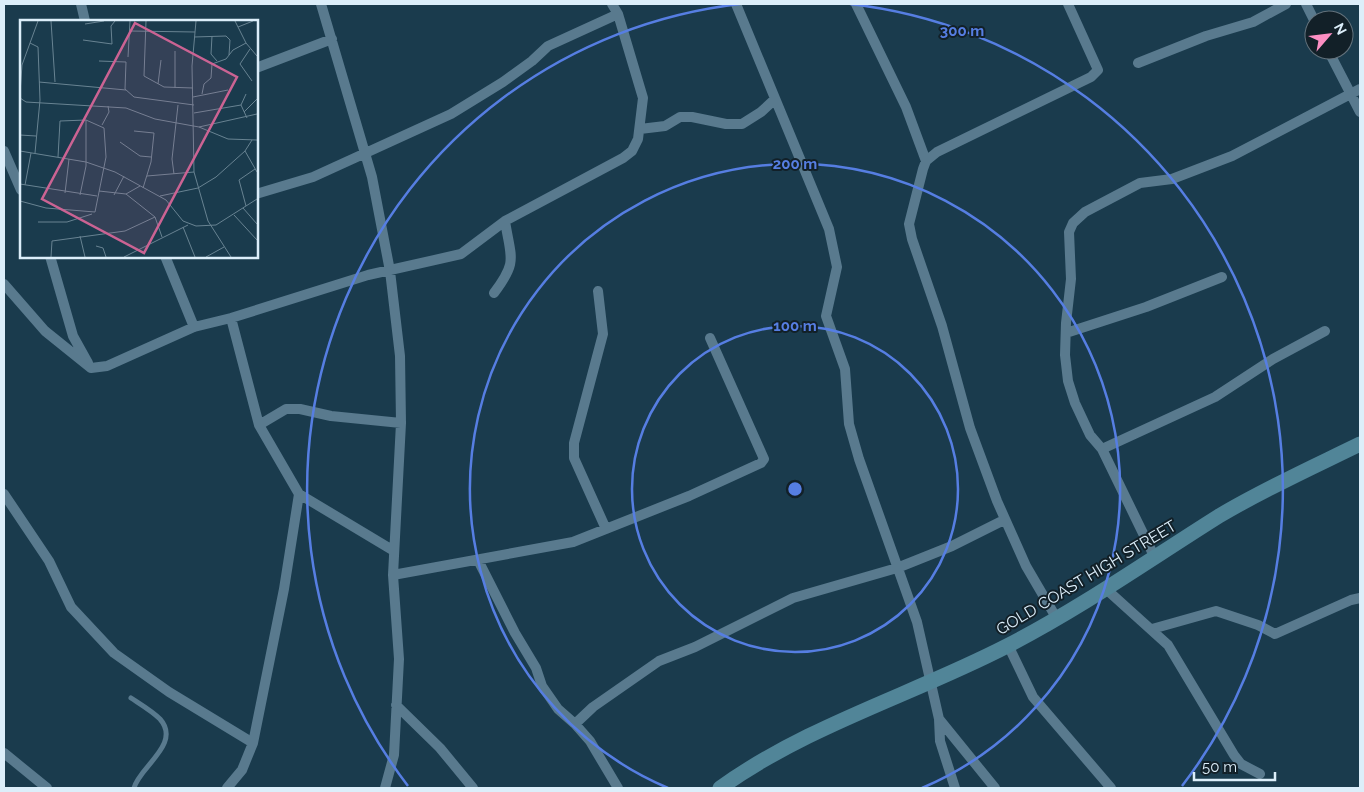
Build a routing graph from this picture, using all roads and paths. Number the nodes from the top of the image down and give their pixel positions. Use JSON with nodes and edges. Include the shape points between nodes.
{"nodes":[{"id":1,"x":80,"y":4,"type":"edge"},
{"id":2,"x":321,"y":4,"type":"edge"},
{"id":3,"x":612,"y":4,"type":"edge"},
{"id":4,"x":736,"y":4,"type":"edge"},
{"id":5,"x":856,"y":4,"type":"edge"},
{"id":6,"x":1068,"y":4,"type":"edge"},
{"id":7,"x":1286,"y":4,"type":"edge"},
{"id":8,"x":618,"y":14,"type":"junction"},
{"id":9,"x":85,"y":20,"type":"edge"},
{"id":10,"x":332,"y":39,"type":"junction"},
{"id":11,"x":1333,"y":60,"type":"edge"},
{"id":12,"x":1138,"y":63,"type":"dead end"},
{"id":13,"x":258,"y":67,"type":"edge"},
{"id":14,"x":1360,"y":89,"type":"edge"},
{"id":15,"x":1351,"y":95,"type":"junction"},
{"id":16,"x":775,"y":99,"type":"junction"},
{"id":17,"x":1360,"y":112,"type":"edge"},
{"id":18,"x":640,"y":129,"type":"junction"},
{"id":19,"x":4,"y":151,"type":"edge"},
{"id":20,"x":365,"y":151,"type":"junction"},
{"id":21,"x":926,"y":161,"type":"junction"},
{"id":22,"x":20,"y":188,"type":"edge"},
{"id":23,"x":258,"y":193,"type":"edge"},
{"id":24,"x":505,"y":221,"type":"junction"},
{"id":25,"x":51,"y":258,"type":"edge"},
{"id":26,"x":166,"y":258,"type":"edge"},
{"id":27,"x":390,"y":271,"type":"junction"},
{"id":28,"x":1222,"y":276,"type":"dead end"},
{"id":29,"x":4,"y":284,"type":"edge"},
{"id":30,"x":598,"y":291,"type":"dead end"},
{"id":31,"x":494,"y":292,"type":"dead end"},
{"id":32,"x":232,"y":318,"type":"junction"},
{"id":33,"x":194,"y":327,"type":"junction"},
{"id":34,"x":1325,"y":331,"type":"dead end"},
{"id":35,"x":1066,"y":333,"type":"junction"},
{"id":36,"x":710,"y":338,"type":"dead end"},
{"id":37,"x":91,"y":368,"type":"junction"},
{"id":38,"x":401,"y":423,"type":"junction"},
{"id":39,"x":259,"y":425,"type":"junction"},
{"id":40,"x":1360,"y":444,"type":"edge"},
{"id":41,"x":1102,"y":448,"type":"junction"},
{"id":42,"x":4,"y":494,"type":"edge"},
{"id":43,"x":299,"y":494,"type":"junction"},
{"id":44,"x":1004,"y":520,"type":"junction"},
{"id":45,"x":606,"y":529,"type":"junction"},
{"id":46,"x":394,"y":552,"type":"junction"},
{"id":47,"x":1155,"y":558,"type":"junction"},
{"id":48,"x":478,"y":560,"type":"junction"},
{"id":49,"x":897,"y":568,"type":"junction"},
{"id":50,"x":393,"y":575,"type":"junction"},
{"id":51,"x":1106,"y":590,"type":"junction"},
{"id":52,"x":1360,"y":598,"type":"edge"},
{"id":53,"x":1058,"y":619,"type":"junction"},
{"id":54,"x":1152,"y":629,"type":"junction"},
{"id":55,"x":1008,"y":646,"type":"junction"},
{"id":56,"x":930,"y":682,"type":"junction"},
{"id":57,"x":131,"y":698,"type":"dead end"},
{"id":58,"x":396,"y":705,"type":"junction"},
{"id":59,"x":939,"y":719,"type":"junction"},
{"id":60,"x":575,"y":724,"type":"junction"},
{"id":61,"x":253,"y":743,"type":"junction"},
{"id":62,"x":4,"y":753,"type":"edge"},
{"id":63,"x":1260,"y":774,"type":"dead end"},
{"id":64,"x":48,"y":788,"type":"edge"},
{"id":65,"x":134,"y":788,"type":"edge"},
{"id":66,"x":227,"y":788,"type":"edge"},
{"id":67,"x":385,"y":788,"type":"edge"},
{"id":68,"x":473,"y":788,"type":"edge"},
{"id":69,"x":618,"y":788,"type":"edge"},
{"id":70,"x":720,"y":788,"type":"edge"},
{"id":71,"x":955,"y":788,"type":"edge"},
{"id":72,"x":995,"y":788,"type":"edge"},
{"id":73,"x":1111,"y":788,"type":"edge"}],
"edges":[{"from":1,"to":9,"type":"street"},
{"from":2,"to":10,"type":"street"},
{"from":3,"to":8,"type":"street"},
{"from":4,"to":16,"type":"street"},
{"from":5,"to":21,"type":"street","via":[[906,107]]},
{"from":6,"to":21,"type":"street","via":[[1098,70],[957,140]]},
{"from":7,"to":12,"type":"street","via":[[1253,22],[1206,36]]},
{"from":8,"to":18,"type":"street","via":[[643,98]]},
{"from":8,"to":20,"type":"street","via":[[548,46],[503,82],[451,114],[389,144]]},
{"from":10,"to":13,"type":"street"},
{"from":10,"to":20,"type":"street"},
{"from":11,"to":15,"type":"street"},
{"from":14,"to":15,"type":"street"},
{"from":15,"to":17,"type":"street"},
{"from":15,"to":35,"type":"street","via":[[1232,156],[1172,178],[1140,183],[1078,217],[1069,232],[1071,279]]},
{"from":16,"to":18,"type":"street","via":[[742,124],[680,117],[665,126]]},
{"from":16,"to":49,"type":"street","via":[[829,230],[837,267],[826,316],[844,368],[849,424]]},
{"from":18,"to":24,"type":"street","via":[[632,151],[624,158]]},
{"from":19,"to":22,"type":"street"},
{"from":20,"to":23,"type":"street","via":[[313,176]]},
{"from":20,"to":27,"type":"street"},
{"from":21,"to":44,"type":"street","via":[[909,230],[942,326],[970,428]]},
{"from":24,"to":27,"type":"street","via":[[461,254]]},
{"from":24,"to":31,"type":"street","via":[[512,264]]},
{"from":25,"to":37,"type":"street","via":[[73,336]]},
{"from":26,"to":33,"type":"street"},
{"from":27,"to":32,"type":"street"},
{"from":27,"to":38,"type":"street","via":[[400,356]]},
{"from":28,"to":35,"type":"street","via":[[1146,308]]},
{"from":29,"to":37,"type":"street","via":[[45,331]]},
{"from":30,"to":45,"type":"street","via":[[603,334],[574,443],[574,458]]},
{"from":32,"to":33,"type":"street"},
{"from":32,"to":39,"type":"street"},
{"from":33,"to":37,"type":"street","via":[[107,366]]},
{"from":34,"to":41,"type":"street","via":[[1273,359],[1216,396]]},
{"from":35,"to":41,"type":"street","via":[[1065,355],[1073,395],[1090,435]]},
{"from":36,"to":45,"type":"street","via":[[763,461],[689,496]]},
{"from":38,"to":39,"type":"street","via":[[286,409]]},
{"from":38,"to":46,"type":"street"},
{"from":39,"to":43,"type":"street"},
{"from":40,"to":47,"type":"street","name":"GOLD COAST HIGH STREET","via":[[1221,516]]},
{"from":41,"to":47,"type":"street"},
{"from":42,"to":61,"type":"street","via":[[49,560],[71,607],[114,653],[169,692]]},
{"from":43,"to":46,"type":"street"},
{"from":43,"to":61,"type":"street","via":[[284,589]]},
{"from":44,"to":49,"type":"street"},
{"from":44,"to":53,"type":"street","via":[[1026,566]]},
{"from":45,"to":48,"type":"street","via":[[563,544]]},
{"from":46,"to":50,"type":"street"},
{"from":47,"to":51,"type":"street","name":"GOLD COAST HIGH STREET"},
{"from":48,"to":50,"type":"street"},
{"from":48,"to":60,"type":"street","via":[[536,668],[542,686],[558,709]]},
{"from":49,"to":56,"type":"street","via":[[917,622]]},
{"from":49,"to":60,"type":"street","via":[[793,598],[695,647],[659,661],[593,707]]},
{"from":50,"to":58,"type":"street","via":[[399,659]]},
{"from":51,"to":53,"type":"street","name":"GOLD COAST HIGH STREET"},
{"from":51,"to":54,"type":"street"},
{"from":52,"to":54,"type":"street","via":[[1275,634],[1216,611]]},
{"from":53,"to":55,"type":"street","name":"GOLD COAST HIGH STREET"},
{"from":54,"to":63,"type":"street","via":[[1168,645],[1234,755],[1241,764]]},
{"from":55,"to":56,"type":"street","name":"GOLD COAST HIGH STREET"},
{"from":55,"to":73,"type":"street","via":[[1034,697]]},
{"from":56,"to":59,"type":"street"},
{"from":56,"to":70,"type":"street","name":"GOLD COAST HIGH STREET","via":[[809,735]]},
{"from":57,"to":65,"type":"lane","via":[[160,719],[165,735],[162,749]]},
{"from":58,"to":67,"type":"street","via":[[394,755]]},
{"from":58,"to":68,"type":"street","via":[[440,748]]},
{"from":59,"to":71,"type":"street","via":[[940,742]]},
{"from":59,"to":72,"type":"street"},
{"from":60,"to":69,"type":"street","via":[[602,758]]},
{"from":61,"to":66,"type":"street","via":[[242,770]]},
{"from":62,"to":64,"type":"street"}]}
